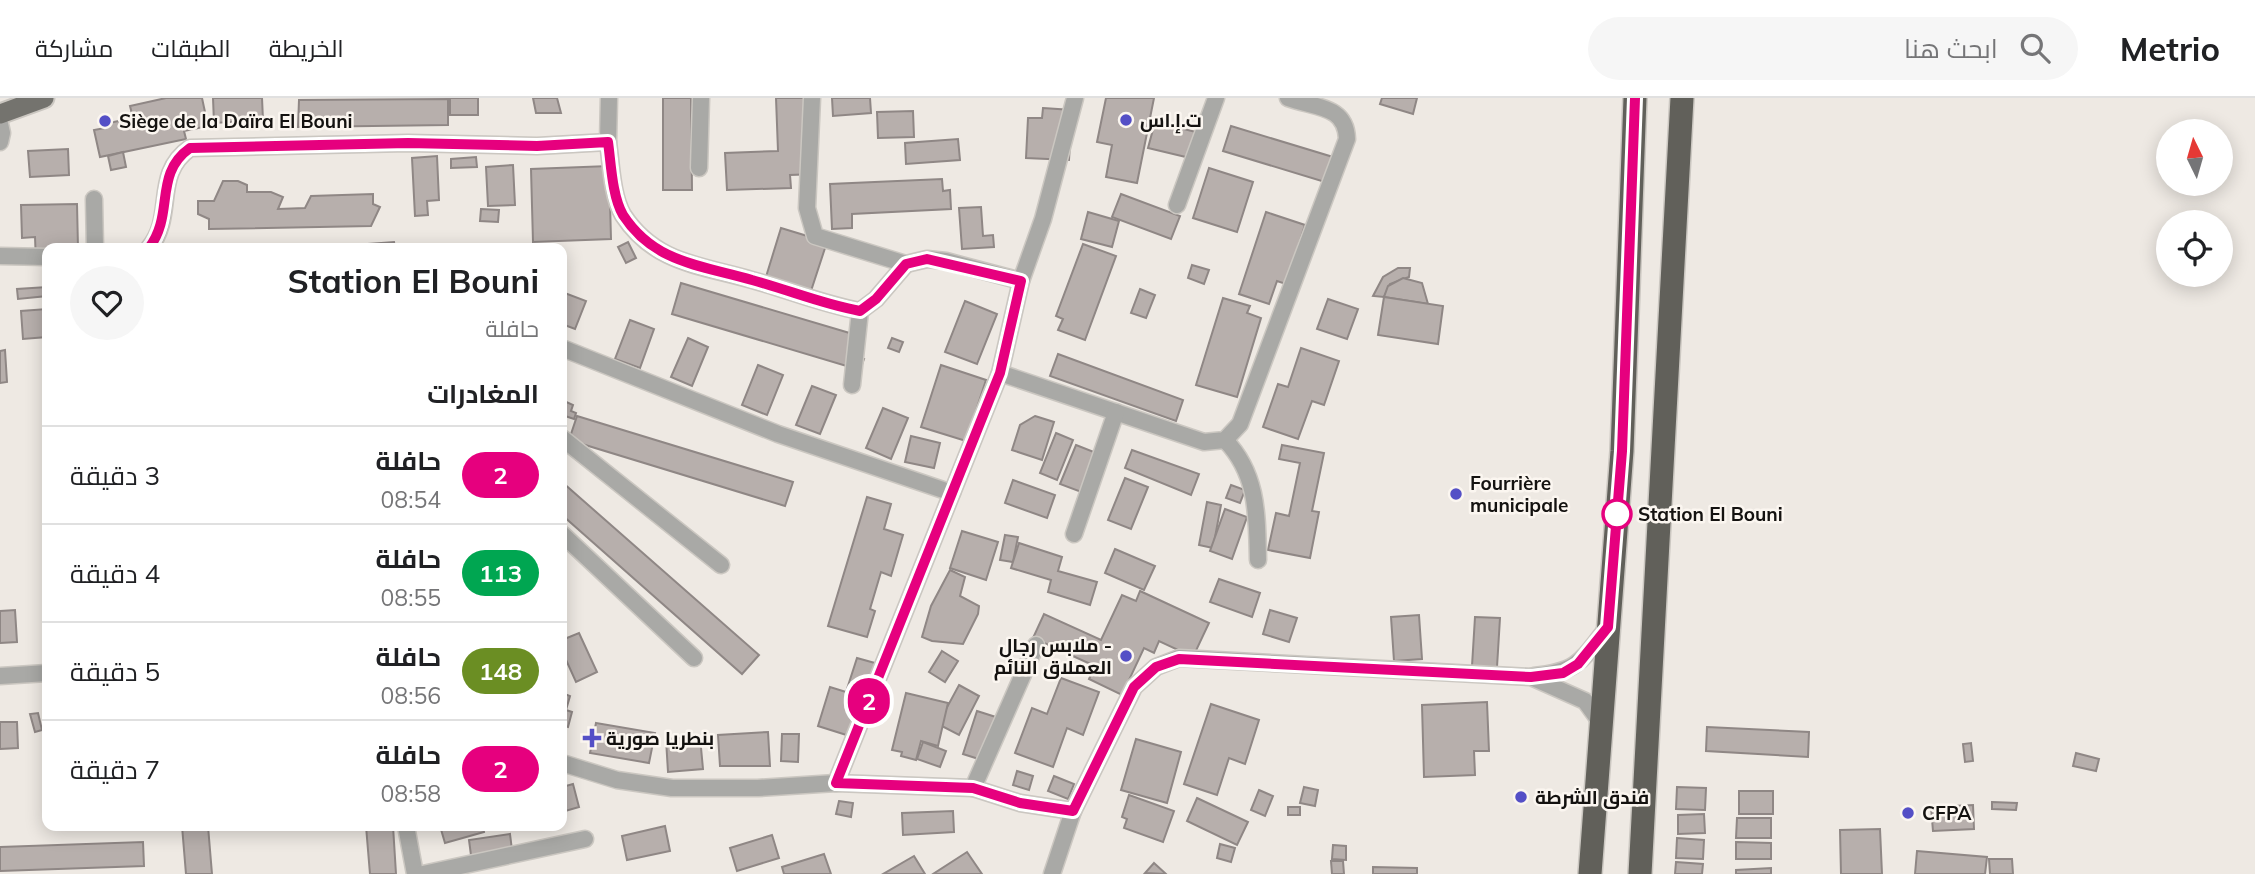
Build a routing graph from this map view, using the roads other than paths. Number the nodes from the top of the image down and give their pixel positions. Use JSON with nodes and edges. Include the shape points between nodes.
{"nodes":[{"id":1,"x":44,"y":98,"type":"edge"},
{"id":2,"x":609,"y":98,"type":"edge"},
{"id":3,"x":701,"y":98,"type":"edge"},
{"id":4,"x":812,"y":98,"type":"edge"},
{"id":5,"x":1075,"y":98,"type":"edge"},
{"id":6,"x":1216,"y":98,"type":"edge"},
{"id":7,"x":1635,"y":98,"type":"edge"},
{"id":8,"x":1682,"y":98,"type":"edge"},
{"id":9,"x":1297,"y":100,"type":"edge"},
{"id":10,"x":0,"y":114,"type":"edge"},
{"id":11,"x":0,"y":124,"type":"edge"},
{"id":12,"x":0,"y":142,"type":"edge"},
{"id":13,"x":608,"y":142,"type":"junction"},
{"id":14,"x":699,"y":168,"type":"dead end"},
{"id":15,"x":94,"y":199,"type":"dead end"},
{"id":16,"x":1177,"y":205,"type":"dead end"},
{"id":17,"x":95,"y":243,"type":"edge"},
{"id":18,"x":152,"y":243,"type":"edge"},
{"id":19,"x":0,"y":256,"type":"edge"},
{"id":20,"x":42,"y":257,"type":"edge"},
{"id":21,"x":906,"y":264,"type":"junction"},
{"id":22,"x":1021,"y":281,"type":"junction"},
{"id":23,"x":860,"y":311,"type":"junction"},
{"id":24,"x":567,"y":350,"type":"edge"},
{"id":25,"x":1000,"y":373,"type":"junction"},
{"id":26,"x":852,"y":385,"type":"dead end"},
{"id":27,"x":1116,"y":412,"type":"junction"},
{"id":28,"x":1225,"y":440,"type":"junction"},
{"id":29,"x":567,"y":442,"type":"edge"},
{"id":30,"x":952,"y":493,"type":"junction"},
{"id":31,"x":1074,"y":534,"type":"dead end"},
{"id":32,"x":567,"y":539,"type":"edge"},
{"id":33,"x":1258,"y":560,"type":"dead end"},
{"id":34,"x":721,"y":565,"type":"dead end"},
{"id":35,"x":1608,"y":627,"type":"junction"},
{"id":36,"x":1037,"y":645,"type":"dead end"},
{"id":37,"x":694,"y":658,"type":"dead end"},
{"id":38,"x":42,"y":673,"type":"edge"},
{"id":39,"x":0,"y":676,"type":"edge"},
{"id":40,"x":1531,"y":677,"type":"junction"},
{"id":41,"x":1601,"y":723,"type":"junction"},
{"id":42,"x":567,"y":765,"type":"edge"},
{"id":43,"x":836,"y":783,"type":"junction"},
{"id":44,"x":973,"y":788,"type":"junction"},
{"id":45,"x":1073,"y":811,"type":"junction"},
{"id":46,"x":407,"y":831,"type":"edge"},
{"id":47,"x":585,"y":839,"type":"dead end"},
{"id":48,"x":415,"y":874,"type":"edge"},
{"id":49,"x":423,"y":874,"type":"edge"},
{"id":50,"x":1052,"y":874,"type":"edge"},
{"id":51,"x":1590,"y":874,"type":"edge"},
{"id":52,"x":1640,"y":874,"type":"edge"}],
"edges":[{"from":1,"to":10,"type":"main road"},
{"from":2,"to":13,"type":"street"},
{"from":3,"to":14,"type":"street"},
{"from":4,"to":21,"type":"street","via":[[807,208],[815,236]]},
{"from":5,"to":22,"type":"street","via":[[1043,219]]},
{"from":6,"to":16,"type":"street"},
{"from":7,"to":35,"type":"highway","via":[[1622,451]]},
{"from":8,"to":52,"type":"highway"},
{"from":9,"to":28,"type":"street","via":[[1340,115],[1347,124],[1347,139],[1240,424]]},
{"from":11,"to":12,"type":"street"},
{"from":13,"to":18,"type":"street","via":[[190,148],[175,159],[168,173],[163,226]]},
{"from":13,"to":23,"type":"street","via":[[621,212],[654,247],[692,267]]},
{"from":15,"to":17,"type":"street"},
{"from":19,"to":20,"type":"street"},
{"from":21,"to":22,"type":"street","via":[[946,261]]},
{"from":21,"to":23,"type":"street"},
{"from":22,"to":25,"type":"street"},
{"from":23,"to":26,"type":"street"},
{"from":24,"to":30,"type":"street","via":[[778,434]]},
{"from":25,"to":27,"type":"street"},
{"from":25,"to":30,"type":"street"},
{"from":27,"to":28,"type":"street","via":[[1204,442]]},
{"from":27,"to":31,"type":"street"},
{"from":28,"to":33,"type":"street","via":[[1250,474]]},
{"from":29,"to":34,"type":"street"},
{"from":30,"to":43,"type":"street"},
{"from":32,"to":37,"type":"street"},
{"from":35,"to":40,"type":"street","via":[[1578,664],[1563,673]]},
{"from":35,"to":41,"type":"highway"},
{"from":36,"to":44,"type":"street"},
{"from":38,"to":39,"type":"street"},
{"from":40,"to":41,"type":"street","via":[[1585,701]]},
{"from":40,"to":45,"type":"street","via":[[1179,659],[1156,667],[1134,687]]},
{"from":41,"to":51,"type":"highway"},
{"from":42,"to":43,"type":"street","via":[[617,780],[672,788]]},
{"from":43,"to":44,"type":"street"},
{"from":44,"to":45,"type":"street","via":[[1020,803]]},
{"from":45,"to":50,"type":"street"},
{"from":46,"to":48,"type":"street"},
{"from":47,"to":49,"type":"street"}]}
